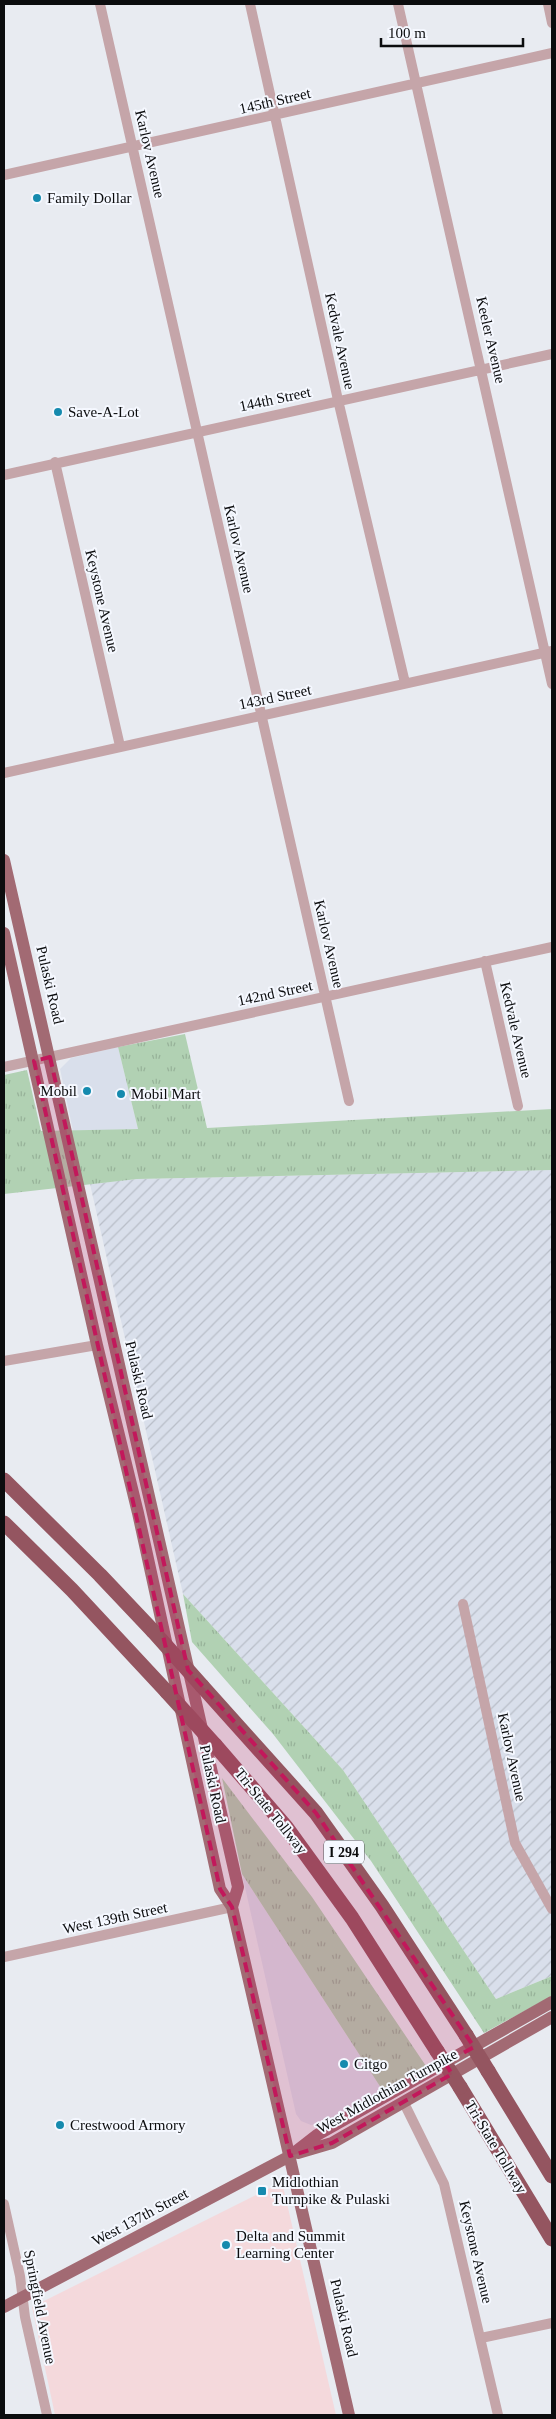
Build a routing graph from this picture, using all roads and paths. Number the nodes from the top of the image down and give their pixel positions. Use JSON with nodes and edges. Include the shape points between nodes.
{"nodes":[{"id":1,"x":100,"y":4,"type":"edge"},
{"id":2,"x":250,"y":4,"type":"edge"},
{"id":3,"x":398,"y":4,"type":"edge"},
{"id":4,"x":548,"y":4,"type":"edge"},
{"id":5,"x":552,"y":23,"type":"edge"},
{"id":6,"x":552,"y":53,"type":"edge"},
{"id":7,"x":416,"y":85,"type":"junction"},
{"id":8,"x":275,"y":116,"type":"junction"},
{"id":9,"x":133,"y":147,"type":"junction"},
{"id":10,"x":4,"y":175,"type":"edge"},
{"id":11,"x":552,"y":354,"type":"edge"},
{"id":12,"x":482,"y":370,"type":"junction"},
{"id":13,"x":338,"y":400,"type":"junction"},
{"id":14,"x":197,"y":431,"type":"junction"},
{"id":15,"x":55,"y":462,"type":"junction"},
{"id":16,"x":4,"y":474,"type":"edge"},
{"id":17,"x":549,"y":651,"type":"edge"},
{"id":18,"x":405,"y":683,"type":"junction"},
{"id":19,"x":552,"y":684,"type":"edge"},
{"id":20,"x":262,"y":715,"type":"junction"},
{"id":21,"x":120,"y":746,"type":"junction"},
{"id":22,"x":4,"y":773,"type":"edge"},
{"id":23,"x":4,"y":860,"type":"edge"},
{"id":24,"x":4,"y":933,"type":"edge"},
{"id":25,"x":552,"y":947,"type":"edge"},
{"id":26,"x":485,"y":961,"type":"junction"},
{"id":27,"x":325,"y":997,"type":"junction"},
{"id":28,"x":50,"y":1057,"type":"junction"},
{"id":29,"x":34,"y":1060,"type":"junction"},
{"id":30,"x":4,"y":1067,"type":"edge"},
{"id":31,"x":349,"y":1101,"type":"dead end"},
{"id":32,"x":518,"y":1106,"type":"dead end"},
{"id":33,"x":97,"y":1345,"type":"junction"},
{"id":34,"x":4,"y":1361,"type":"edge"},
{"id":35,"x":4,"y":1480,"type":"edge"},
{"id":36,"x":4,"y":1524,"type":"edge"},
{"id":37,"x":463,"y":1604,"type":"dead end"},
{"id":38,"x":232,"y":1907,"type":"junction"},
{"id":39,"x":552,"y":1909,"type":"edge"},
{"id":40,"x":4,"y":1957,"type":"edge"},
{"id":41,"x":552,"y":2002,"type":"edge"},
{"id":42,"x":552,"y":2017,"type":"edge"},
{"id":43,"x":404,"y":2103,"type":"junction"},
{"id":44,"x":290,"y":2156,"type":"junction"},
{"id":45,"x":552,"y":2176,"type":"edge"},
{"id":46,"x":4,"y":2204,"type":"edge"},
{"id":47,"x":552,"y":2239,"type":"edge"},
{"id":48,"x":22,"y":2297,"type":"junction"},
{"id":49,"x":4,"y":2307,"type":"edge"},
{"id":50,"x":552,"y":2323,"type":"edge"},
{"id":51,"x":480,"y":2338,"type":"junction"},
{"id":52,"x":47,"y":2415,"type":"edge"},
{"id":53,"x":349,"y":2415,"type":"edge"},
{"id":54,"x":498,"y":2415,"type":"edge"}],
"edges":[{"from":1,"to":9,"type":"street","name":"Karlov Avenue"},
{"from":2,"to":8,"type":"street","name":"Kedvale Avenue"},
{"from":3,"to":7,"type":"street","name":"Keeler Avenue"},
{"from":4,"to":5,"type":"street"},
{"from":6,"to":7,"type":"street","name":"145th Street"},
{"from":7,"to":8,"type":"street","name":"145th Street"},
{"from":7,"to":12,"type":"street","name":"Keeler Avenue"},
{"from":8,"to":9,"type":"street","name":"145th Street"},
{"from":8,"to":13,"type":"street","name":"Kedvale Avenue"},
{"from":9,"to":10,"type":"street","name":"145th Street"},
{"from":9,"to":14,"type":"street","name":"Karlov Avenue"},
{"from":11,"to":12,"type":"street","name":"144th Street"},
{"from":12,"to":13,"type":"street","name":"144th Street"},
{"from":12,"to":17,"type":"street","name":"Keeler Avenue"},
{"from":13,"to":14,"type":"street","name":"144th Street"},
{"from":13,"to":18,"type":"street","name":"Kedvale Avenue"},
{"from":14,"to":15,"type":"street","name":"144th Street"},
{"from":14,"to":20,"type":"street","name":"Karlov Avenue"},
{"from":15,"to":16,"type":"street","name":"144th Street"},
{"from":15,"to":21,"type":"street","name":"Keystone Avenue"},
{"from":17,"to":18,"type":"street","name":"143rd Street"},
{"from":17,"to":19,"type":"street","name":"Keeler Avenue"},
{"from":18,"to":20,"type":"street","name":"143rd Street"},
{"from":20,"to":21,"type":"street","name":"143rd Street"},
{"from":20,"to":27,"type":"street","name":"Karlov Avenue"},
{"from":21,"to":22,"type":"street","name":"143rd Street"},
{"from":23,"to":28,"type":"main road","name":"Pulaski Road"},
{"from":24,"to":29,"type":"main road","name":"Pulaski Road"},
{"from":25,"to":26,"type":"street","name":"142nd Street"},
{"from":26,"to":27,"type":"street","name":"142nd Street"},
{"from":26,"to":32,"type":"street","name":"Kedvale Avenue"},
{"from":27,"to":28,"type":"street","name":"142nd Street"},
{"from":27,"to":31,"type":"street","name":"Karlov Avenue"},
{"from":28,"to":29,"type":"street","name":"142nd Street"},
{"from":28,"to":38,"type":"main road","name":"Pulaski Road","via":[[238,1887]]},
{"from":29,"to":30,"type":"street","name":"142nd Street"},
{"from":29,"to":33,"type":"main road","name":"Pulaski Road"},
{"from":33,"to":34,"type":"street"},
{"from":33,"to":38,"type":"main road","name":"Pulaski Road","via":[[138,1513],[220,1889]]},
{"from":35,"to":45,"type":"highway","name":"Tri-State Tollway","number":"I 294","bridge":true,"via":[[153,1631],[316,1813],[466,2034]]},
{"from":36,"to":47,"type":"highway","name":"Tri-State Tollway","number":"I 294","bridge":true,"via":[[72,1590],[167,1692],[286,1827],[352,1918]]},
{"from":37,"to":39,"type":"street","name":"Karlov Avenue","via":[[515,1843]]},
{"from":38,"to":40,"type":"street","name":"West 139th Street"},
{"from":38,"to":44,"type":"main road","name":"Pulaski Road"},
{"from":41,"to":44,"type":"main road","name":"West Midlothian Turnpike","via":[[317,2134]]},
{"from":42,"to":43,"type":"main road","name":"West Midlothian Turnpike"},
{"from":43,"to":44,"type":"main road","name":"West Midlothian Turnpike","via":[[332,2143]]},
{"from":43,"to":51,"type":"street","name":"Keystone Avenue","via":[[444,2184]]},
{"from":44,"to":48,"type":"main road","name":"West 137th Street"},
{"from":44,"to":53,"type":"main road","name":"Pulaski Road"},
{"from":46,"to":48,"type":"street","name":"Springfield Avenue"},
{"from":48,"to":49,"type":"main road","name":"West 137th Street"},
{"from":48,"to":52,"type":"street","name":"Springfield Avenue"},
{"from":50,"to":51,"type":"street"},
{"from":51,"to":54,"type":"street","name":"Keystone Avenue"}]}
